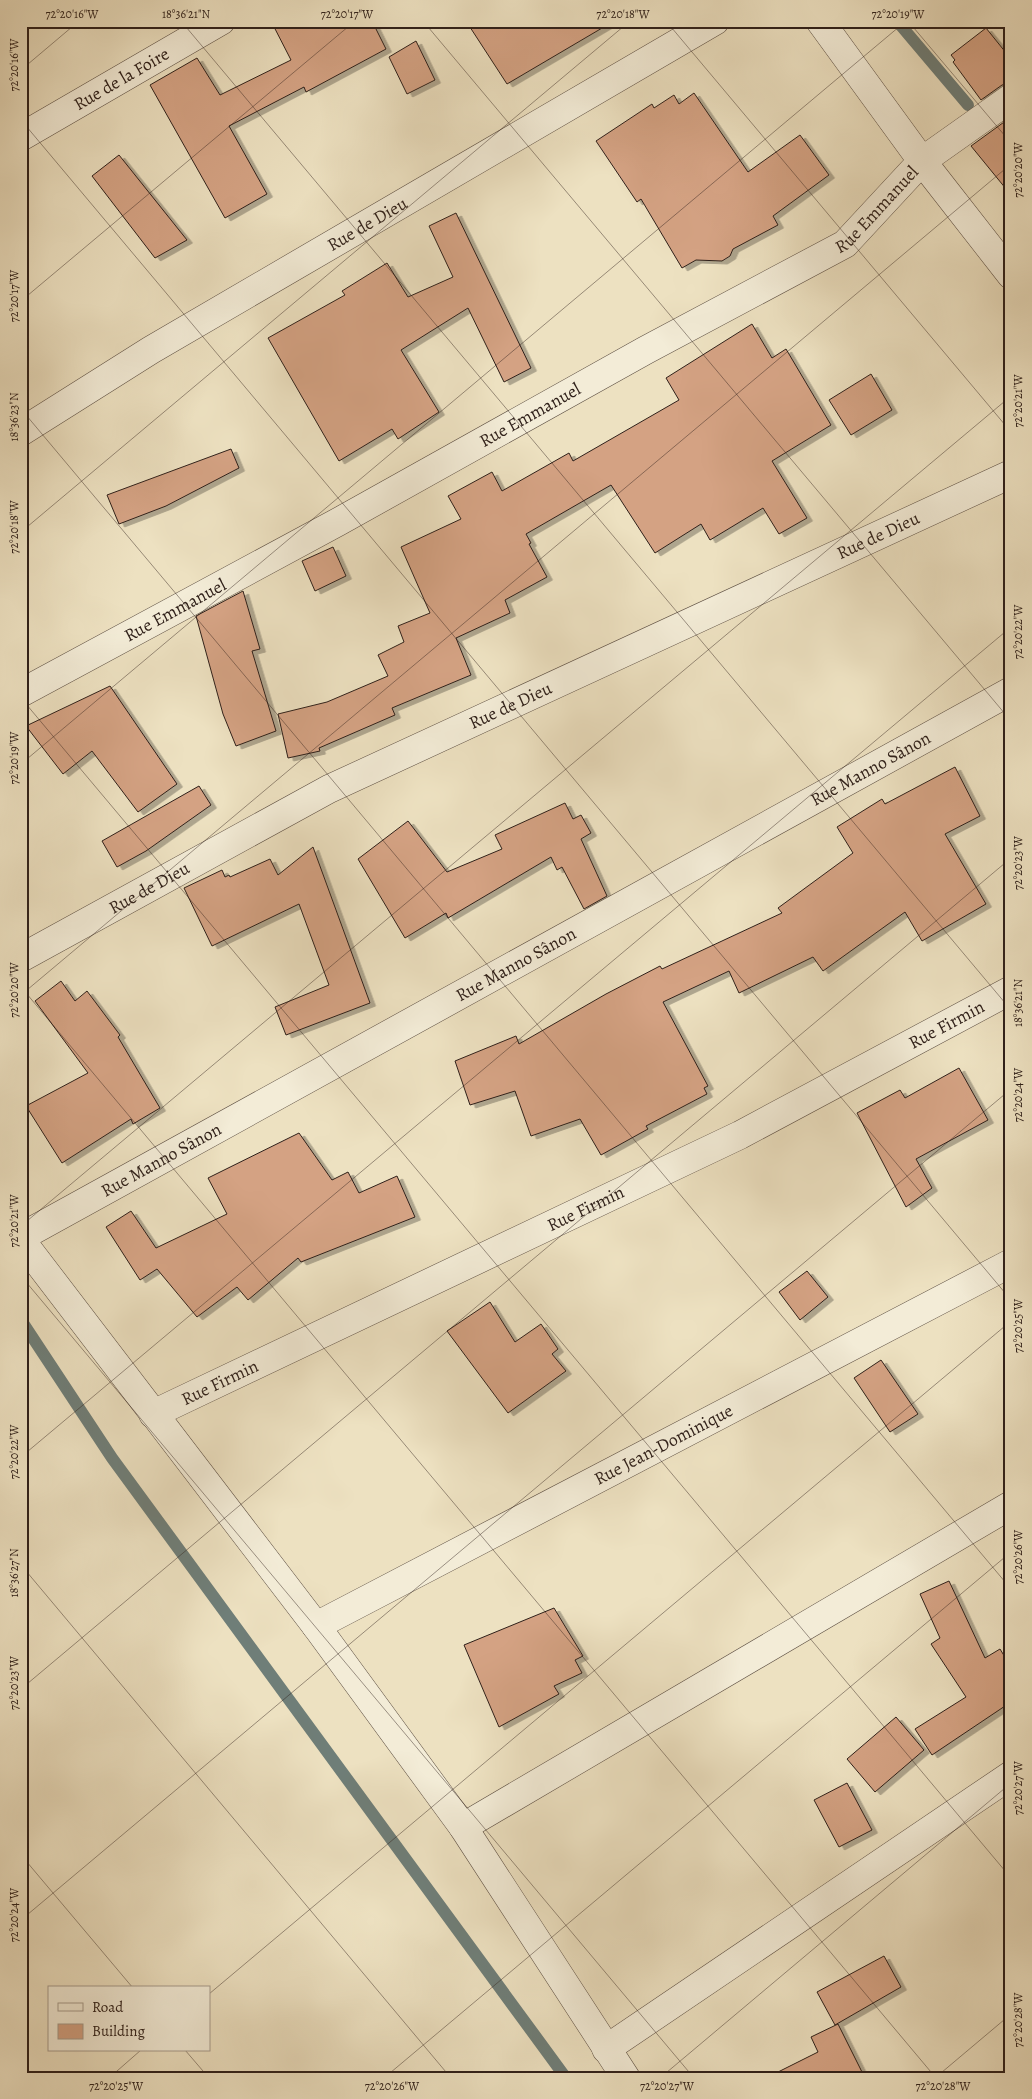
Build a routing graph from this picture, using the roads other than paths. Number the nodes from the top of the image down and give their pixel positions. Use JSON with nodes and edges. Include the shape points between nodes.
{"nodes":[{"id":1,"x":221,"y":21,"type":"edge"},
{"id":2,"x":715,"y":21,"type":"edge"},
{"id":3,"x":820,"y":21,"type":"edge"},
{"id":4,"x":1011,"y":98,"type":"edge"},
{"id":5,"x":21,"y":137,"type":"edge"},
{"id":6,"x":922,"y":161,"type":"junction"},
{"id":7,"x":1011,"y":274,"type":"edge"},
{"id":8,"x":21,"y":432,"type":"edge"},
{"id":9,"x":1011,"y":474,"type":"edge"},
{"id":10,"x":1011,"y":691,"type":"edge"},
{"id":11,"x":21,"y":693,"type":"edge"},
{"id":12,"x":21,"y":958,"type":"edge"},
{"id":13,"x":1011,"y":990,"type":"edge"},
{"id":14,"x":21,"y":1239,"type":"edge"},
{"id":15,"x":1011,"y":1262,"type":"edge"},
{"id":16,"x":153,"y":1414,"type":"junction"},
{"id":17,"x":1011,"y":1505,"type":"edge"},
{"id":18,"x":316,"y":1626,"type":"junction"},
{"id":19,"x":1011,"y":1775,"type":"edge"},
{"id":20,"x":463,"y":1827,"type":"junction"},
{"id":21,"x":606,"y":2049,"type":"junction"},
{"id":22,"x":626,"y":2078,"type":"edge"}],
"edges":[{"from":1,"to":5,"type":"street","name":"Rue de la Foire"},
{"from":2,"to":8,"type":"street","name":"Rue de Dieu","via":[[151,350]]},
{"from":3,"to":6,"type":"street"},
{"from":4,"to":6,"type":"street","name":"Rue Emmanuel"},
{"from":6,"to":7,"type":"street"},
{"from":6,"to":11,"type":"street","name":"Rue Emmanuel","via":[[845,244]]},
{"from":9,"to":12,"type":"street","name":"Rue de Dieu","via":[[329,789]]},
{"from":10,"to":14,"type":"street","name":"Rue Manno Sânon"},
{"from":13,"to":16,"type":"street","name":"Rue Firmin","via":[[740,1135]]},
{"from":14,"to":16,"type":"street"},
{"from":15,"to":18,"type":"street","name":"Rue Jean-Dominique"},
{"from":16,"to":18,"type":"street"},
{"from":17,"to":20,"type":"street"},
{"from":18,"to":20,"type":"street"},
{"from":19,"to":21,"type":"street"},
{"from":20,"to":21,"type":"street"},
{"from":21,"to":22,"type":"street"}]}
